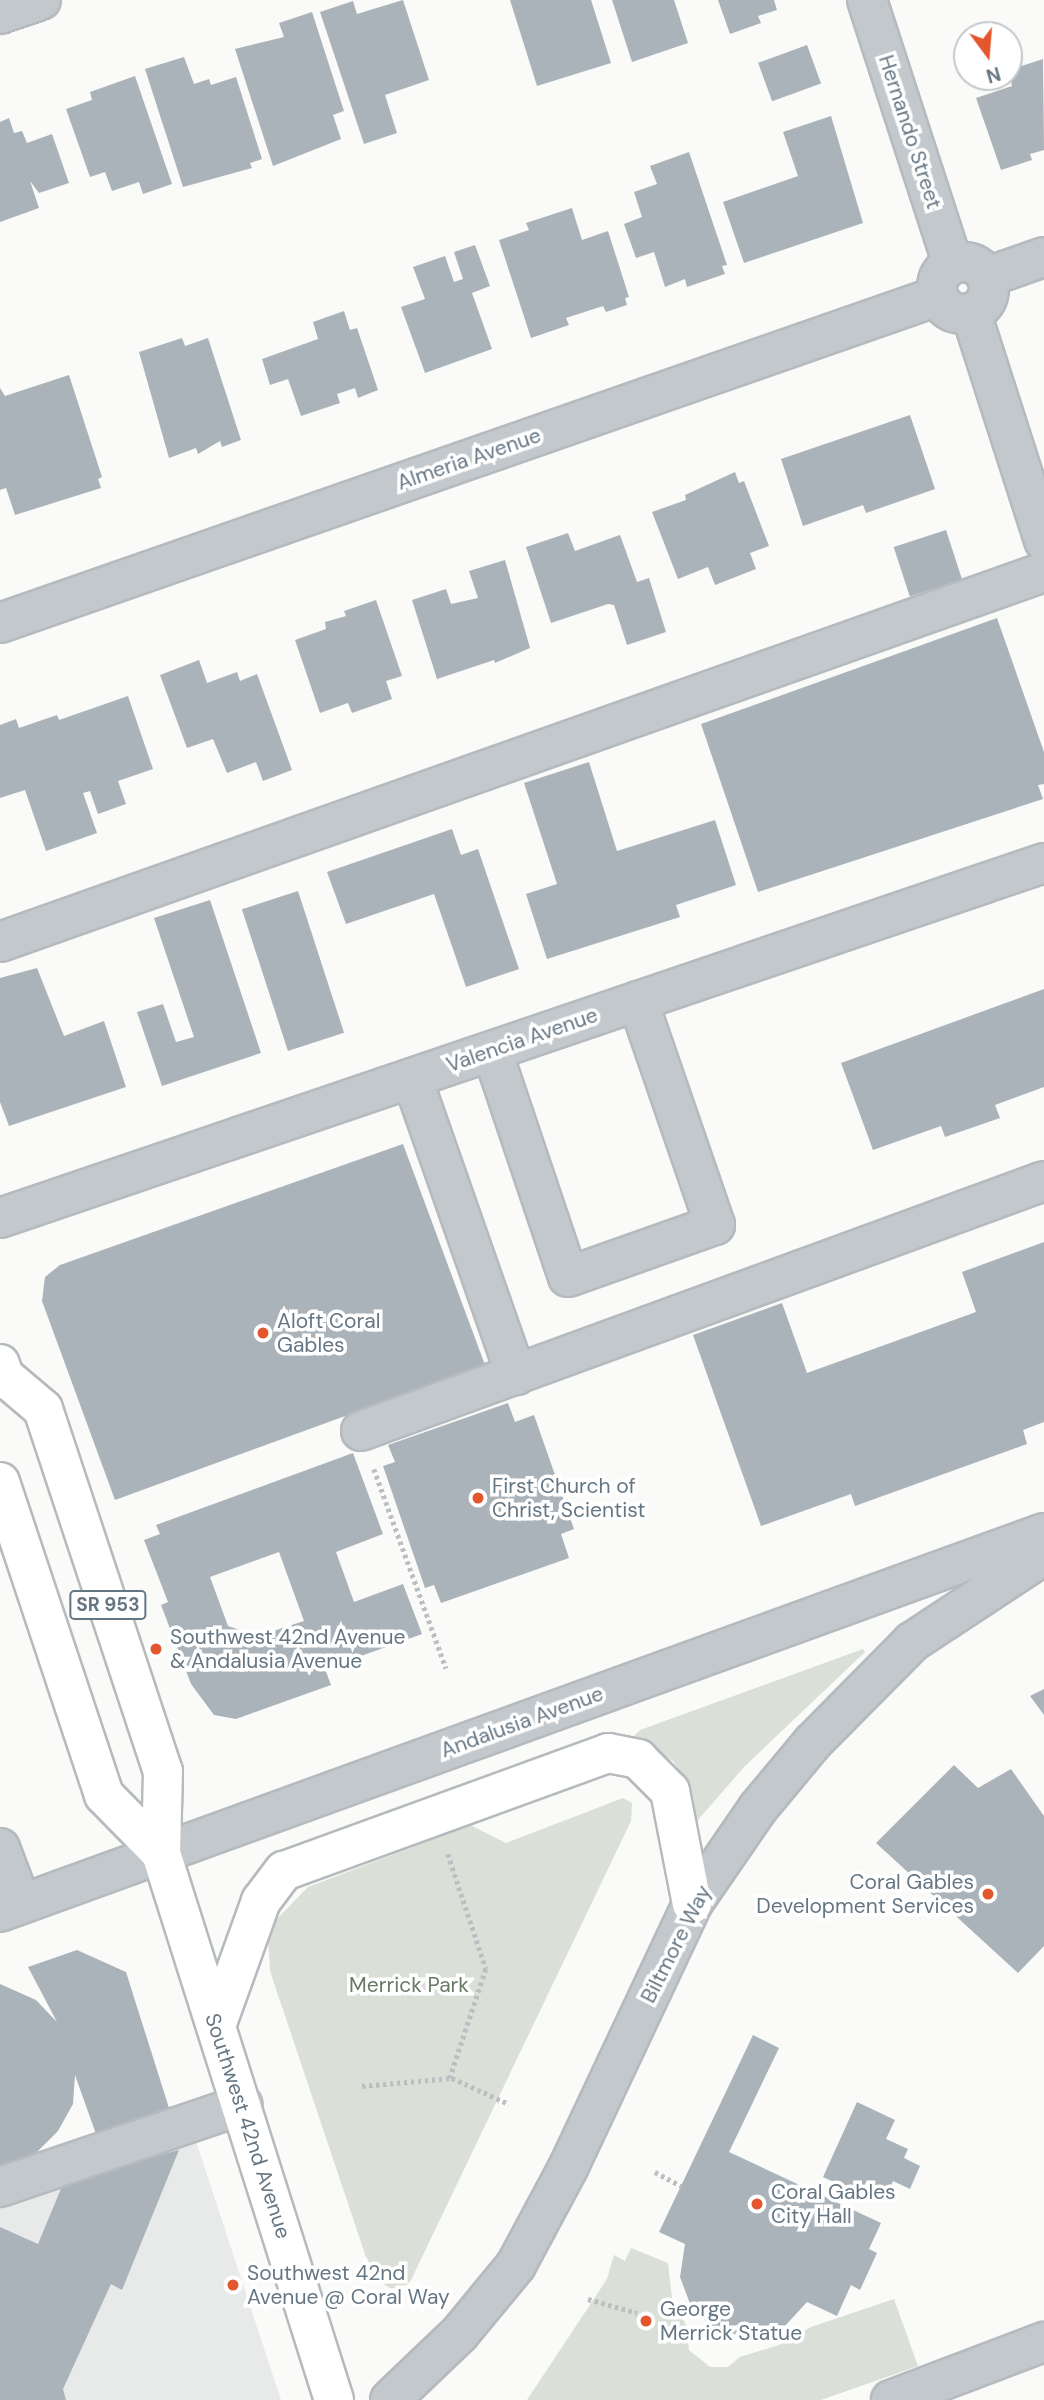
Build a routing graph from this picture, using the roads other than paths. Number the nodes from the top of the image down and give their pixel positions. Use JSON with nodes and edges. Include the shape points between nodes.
{"nodes":[{"id":1,"x":41,"y":0,"type":"edge"},
{"id":2,"x":867,"y":0,"type":"edge"},
{"id":3,"x":0,"y":14,"type":"edge"},
{"id":4,"x":1044,"y":257,"type":"edge"},
{"id":5,"x":959,"y":279,"type":"junction"},
{"id":6,"x":1044,"y":541,"type":"edge"},
{"id":7,"x":1044,"y":572,"type":"edge"},
{"id":8,"x":0,"y":623,"type":"edge"},
{"id":9,"x":1044,"y":863,"type":"edge"},
{"id":10,"x":0,"y":942,"type":"edge"},
{"id":11,"x":638,"y":1001,"type":"junction"},
{"id":12,"x":492,"y":1051,"type":"junction"},
{"id":13,"x":412,"y":1078,"type":"junction"},
{"id":14,"x":1044,"y":1181,"type":"edge"},
{"id":15,"x":0,"y":1218,"type":"edge"},
{"id":16,"x":516,"y":1375,"type":"junction"},
{"id":17,"x":1,"y":1376,"type":"edge"},
{"id":18,"x":361,"y":1432,"type":"road end"},
{"id":19,"x":0,"y":1482,"type":"edge"},
{"id":20,"x":1044,"y":1533,"type":"edge"},
{"id":21,"x":1044,"y":1555,"type":"edge"},
{"id":22,"x":0,"y":1848,"type":"edge"},
{"id":23,"x":161,"y":1853,"type":"junction"},
{"id":24,"x":692,"y":1904,"type":"junction"},
{"id":25,"x":10,"y":1908,"type":"edge"},
{"id":26,"x":216,"y":2026,"type":"junction"},
{"id":27,"x":242,"y":2105,"type":"junction"},
{"id":28,"x":0,"y":2188,"type":"edge"},
{"id":29,"x":1044,"y":2342,"type":"edge"},
{"id":30,"x":334,"y":2400,"type":"edge"},
{"id":31,"x":390,"y":2400,"type":"edge"},
{"id":32,"x":891,"y":2400,"type":"edge"}],
"edges":[{"from":1,"to":3,"type":"street"},
{"from":2,"to":5,"type":"street","name":"Hernando Street"},
{"from":4,"to":5,"type":"street","name":"Almeria Avenue"},
{"from":5,"to":6,"type":"street","via":[[989,295],[971,313]]},
{"from":5,"to":8,"type":"street","name":"Almeria Avenue"},
{"from":7,"to":10,"type":"street"},
{"from":9,"to":11,"type":"street","name":"Valencia Avenue"},
{"from":11,"to":12,"type":"street","name":"Valencia Avenue"},
{"from":11,"to":12,"type":"street","via":[[715,1225],[568,1277]]},
{"from":12,"to":13,"type":"street","name":"Valencia Avenue"},
{"from":13,"to":15,"type":"street","name":"Valencia Avenue"},
{"from":13,"to":16,"type":"street"},
{"from":14,"to":16,"type":"street"},
{"from":16,"to":18,"type":"street"},
{"from":17,"to":23,"type":"main road","name":"Southwest 42nd Avenue","number":"SR 953","via":[[43,1409],[163,1771]]},
{"from":19,"to":23,"type":"main road","name":"Southwest 42nd Avenue","number":"SR 953","via":[[104,1796]]},
{"from":20,"to":23,"type":"street","name":"Andalusia Avenue"},
{"from":21,"to":24,"type":"street","name":"Biltmore Way","via":[[912,1642],[877,1676],[758,1808]]},
{"from":22,"to":25,"type":"street"},
{"from":23,"to":25,"type":"street","name":"Andalusia Avenue"},
{"from":23,"to":26,"type":"main road","name":"Southwest 42nd Avenue","number":"SR 953"},
{"from":24,"to":26,"type":"main road","via":[[670,1791],[638,1759],[608,1753],[284,1871],[261,1902]]},
{"from":24,"to":31,"type":"street","name":"Biltmore Way","via":[[568,2168],[516,2265],[460,2333]]},
{"from":26,"to":27,"type":"main road","name":"Southwest 42nd Avenue","number":"SR 953"},
{"from":27,"to":28,"type":"street"},
{"from":27,"to":30,"type":"main road","name":"Southwest 42nd Avenue","number":"SR 953"},
{"from":29,"to":32,"type":"street"}]}
